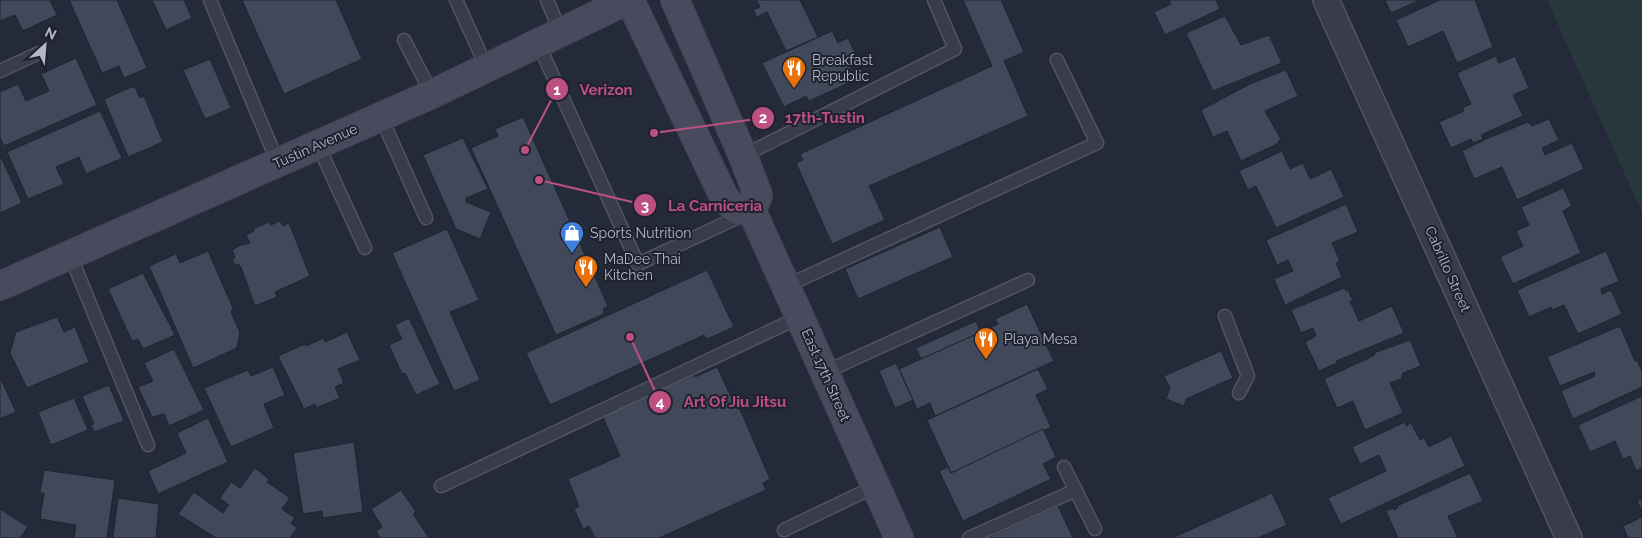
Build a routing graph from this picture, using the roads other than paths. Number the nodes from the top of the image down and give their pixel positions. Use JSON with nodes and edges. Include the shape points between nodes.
{"nodes":[{"id":1,"x":210,"y":0,"type":"edge"},
{"id":2,"x":456,"y":0,"type":"edge"},
{"id":3,"x":547,"y":0,"type":"edge"},
{"id":4,"x":629,"y":0,"type":"edge"},
{"id":5,"x":675,"y":0,"type":"edge"},
{"id":6,"x":934,"y":0,"type":"edge"},
{"id":7,"x":1326,"y":0,"type":"edge"},
{"id":8,"x":550,"y":38,"type":"junction"},
{"id":9,"x":404,"y":40,"type":"dead end"},
{"id":10,"x":40,"y":53,"type":"dead end"},
{"id":11,"x":1058,"y":60,"type":"dead end"},
{"id":12,"x":486,"y":66,"type":"junction"},
{"id":13,"x":0,"y":71,"type":"edge"},
{"id":14,"x":432,"y":94,"type":"junction"},
{"id":15,"x":381,"y":117,"type":"junction"},
{"id":16,"x":318,"y":145,"type":"junction"},
{"id":17,"x":743,"y":156,"type":"junction"},
{"id":18,"x":278,"y":163,"type":"junction"},
{"id":19,"x":752,"y":211,"type":"junction"},
{"id":20,"x":426,"y":218,"type":"dead end"},
{"id":21,"x":366,"y":248,"type":"dead end"},
{"id":22,"x":70,"y":255,"type":"junction"},
{"id":23,"x":1028,"y":280,"type":"dead end"},
{"id":24,"x":0,"y":286,"type":"edge"},
{"id":25,"x":786,"y":286,"type":"junction"},
{"id":26,"x":1225,"y":316,"type":"dead end"},
{"id":27,"x":800,"y":317,"type":"junction"},
{"id":28,"x":824,"y":372,"type":"junction"},
{"id":29,"x":1239,"y":393,"type":"dead end"},
{"id":30,"x":148,"y":445,"type":"dead end"},
{"id":31,"x":1064,"y":467,"type":"dead end"},
{"id":32,"x":441,"y":486,"type":"dead end"},
{"id":33,"x":876,"y":486,"type":"junction"},
{"id":34,"x":1076,"y":490,"type":"junction"},
{"id":35,"x":1095,"y":529,"type":"dead end"},
{"id":36,"x":784,"y":530,"type":"dead end"},
{"id":37,"x":899,"y":538,"type":"edge"},
{"id":38,"x":968,"y":538,"type":"edge"},
{"id":39,"x":1570,"y":538,"type":"edge"}],
"edges":[{"from":1,"to":18,"type":"lane"},
{"from":2,"to":12,"type":"lane"},
{"from":3,"to":8,"type":"lane"},
{"from":4,"to":8,"type":"main road","name":"Tustin Avenue"},
{"from":4,"to":19,"type":"main road","via":[[725,200],[736,209]]},
{"from":5,"to":17,"type":"main road"},
{"from":6,"to":17,"type":"lane","via":[[955,49]]},
{"from":7,"to":39,"type":"street","name":"Cabrillo Street"},
{"from":8,"to":12,"type":"main road","name":"Tustin Avenue"},
{"from":8,"to":19,"type":"lane","via":[[638,264]]},
{"from":9,"to":14,"type":"lane"},
{"from":10,"to":13,"type":"lane"},
{"from":11,"to":25,"type":"lane","via":[[1097,143]]},
{"from":12,"to":14,"type":"main road","name":"Tustin Avenue"},
{"from":14,"to":15,"type":"main road","name":"Tustin Avenue"},
{"from":15,"to":16,"type":"main road","name":"Tustin Avenue"},
{"from":15,"to":20,"type":"lane"},
{"from":16,"to":18,"type":"main road","name":"Tustin Avenue"},
{"from":16,"to":21,"type":"lane"},
{"from":17,"to":19,"type":"main road","via":[[758,195]]},
{"from":18,"to":22,"type":"main road","name":"Tustin Avenue"},
{"from":19,"to":25,"type":"main road","name":"East 17th Street"},
{"from":22,"to":24,"type":"main road","name":"Tustin Avenue"},
{"from":22,"to":30,"type":"lane"},
{"from":23,"to":28,"type":"lane"},
{"from":25,"to":27,"type":"main road","name":"East 17th Street"},
{"from":26,"to":29,"type":"lane","via":[[1248,376]]},
{"from":27,"to":28,"type":"main road","name":"East 17th Street"},
{"from":27,"to":32,"type":"lane"},
{"from":28,"to":33,"type":"main road","name":"East 17th Street"},
{"from":31,"to":34,"type":"lane"},
{"from":33,"to":36,"type":"lane"},
{"from":33,"to":37,"type":"main road","name":"East 17th Street"},
{"from":34,"to":35,"type":"lane"},
{"from":34,"to":38,"type":"lane"}]}
